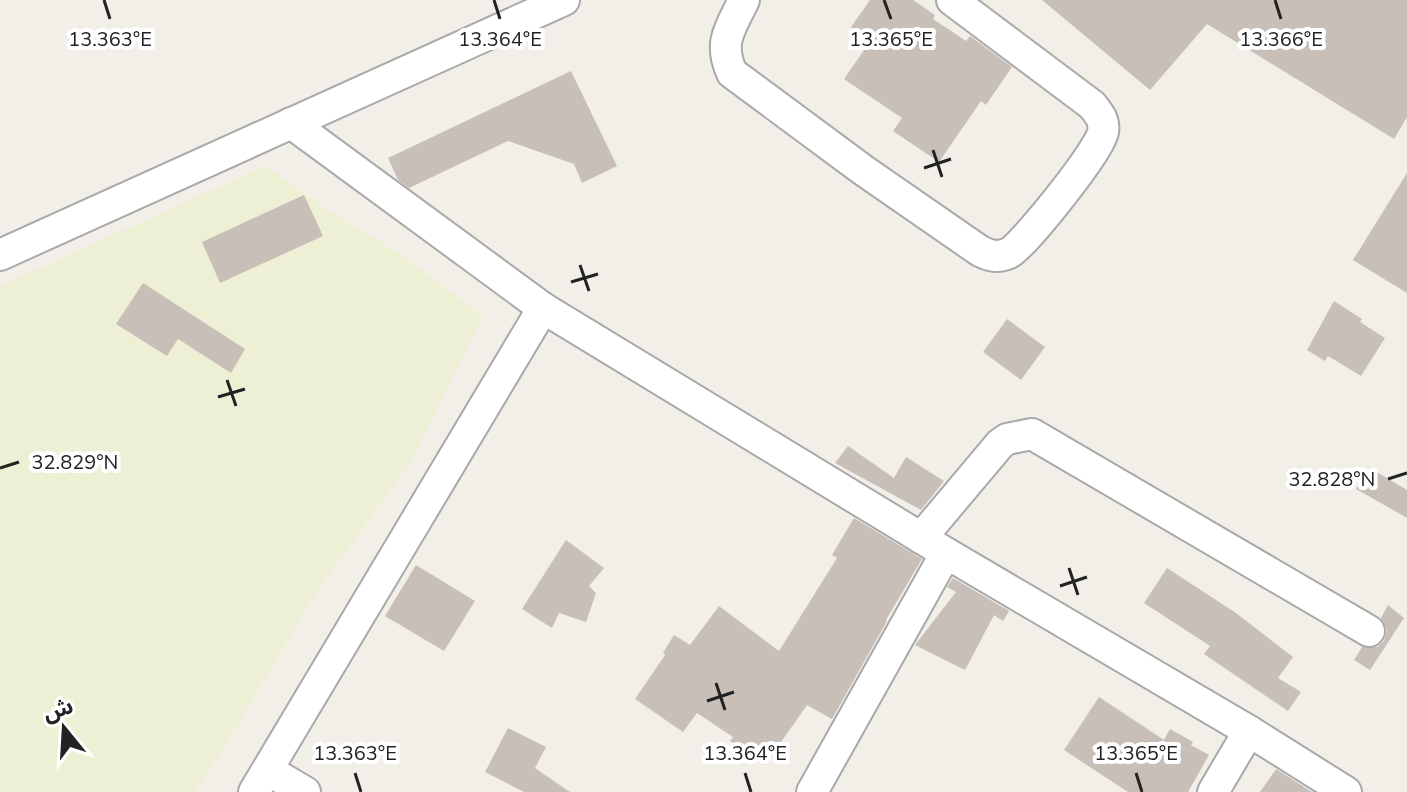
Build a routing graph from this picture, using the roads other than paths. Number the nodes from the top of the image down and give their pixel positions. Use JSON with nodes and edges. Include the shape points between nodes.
{"nodes":[{"id":1,"x":564,"y":0,"type":"edge"},
{"id":2,"x":744,"y":0,"type":"edge"},
{"id":3,"x":952,"y":0,"type":"edge"},
{"id":4,"x":291,"y":123,"type":"junction"},
{"id":5,"x":0,"y":255,"type":"edge"},
{"id":6,"x":543,"y":308,"type":"junction"},
{"id":7,"x":933,"y":546,"type":"junction"},
{"id":8,"x":1369,"y":631,"type":"dead end"},
{"id":9,"x":1249,"y":731,"type":"junction"},
{"id":10,"x":261,"y":781,"type":"edge"},
{"id":11,"x":305,"y":792,"type":"edge"},
{"id":12,"x":812,"y":792,"type":"edge"},
{"id":13,"x":1213,"y":792,"type":"edge"},
{"id":14,"x":1346,"y":792,"type":"edge"}],
"edges":[{"from":1,"to":4,"type":"street"},
{"from":2,"to":3,"type":"street","via":[[724,44],[732,73],[980,251],[1001,255],[1024,239],[1091,156],[1103,135],[1103,120],[1092,105]]},
{"from":4,"to":5,"type":"street"},
{"from":4,"to":6,"type":"street"},
{"from":6,"to":7,"type":"street"},
{"from":6,"to":10,"type":"street"},
{"from":7,"to":8,"type":"street","via":[[1000,444],[1032,434]]},
{"from":7,"to":9,"type":"street"},
{"from":7,"to":12,"type":"street"},
{"from":9,"to":13,"type":"street"},
{"from":9,"to":14,"type":"street"},
{"from":10,"to":11,"type":"street"}]}
